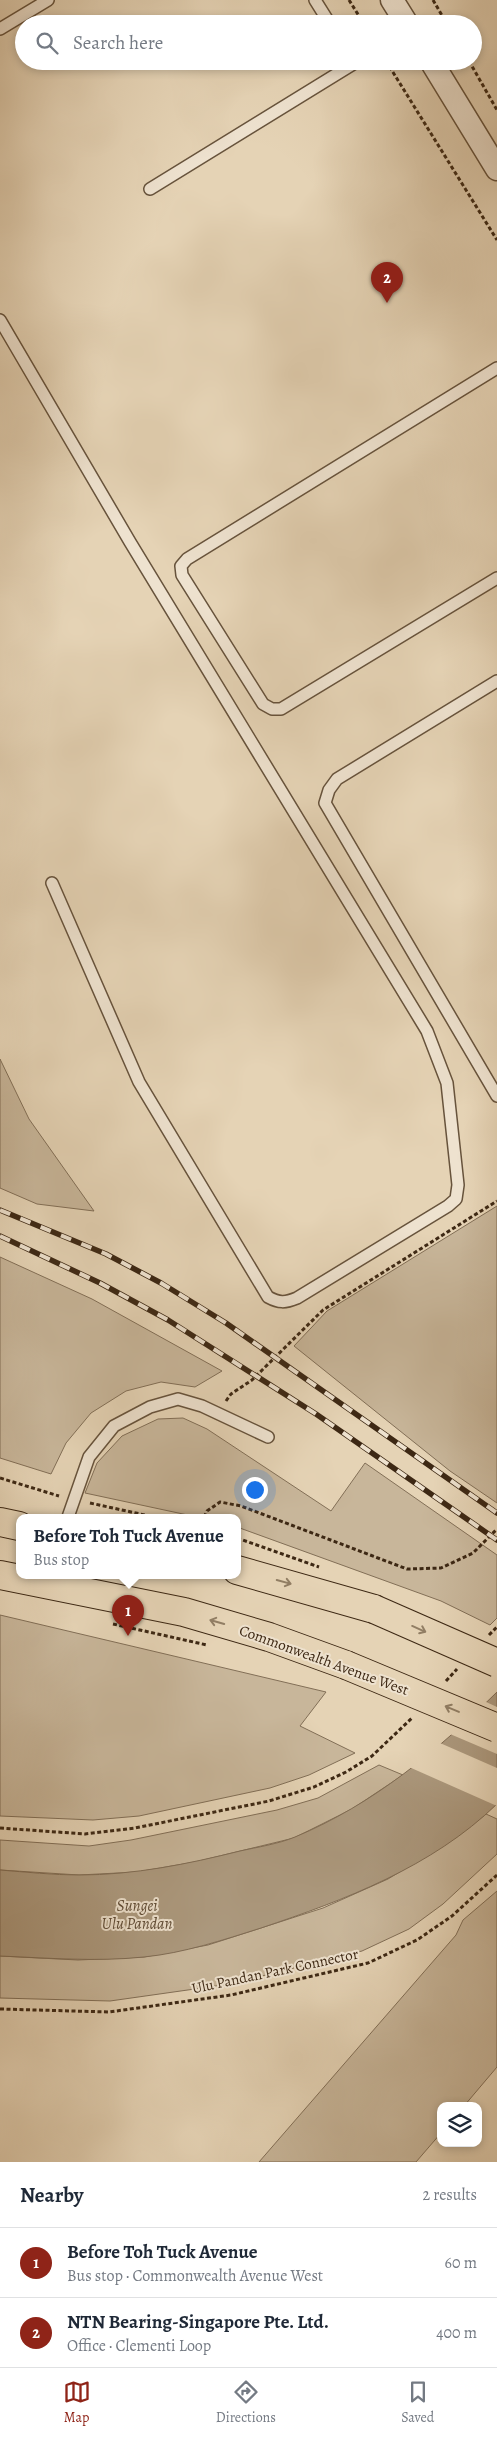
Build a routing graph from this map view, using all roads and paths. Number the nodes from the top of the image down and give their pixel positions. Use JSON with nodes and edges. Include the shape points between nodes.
{"nodes":[{"id":1,"x":48,"y":0,"type":"edge"},
{"id":2,"x":315,"y":0,"type":"edge"},
{"id":3,"x":350,"y":0,"type":"edge"},
{"id":4,"x":392,"y":0,"type":"edge"},
{"id":5,"x":433,"y":0,"type":"edge"},
{"id":6,"x":23,"y":15,"type":"edge"},
{"id":7,"x":324,"y":15,"type":"edge"},
{"id":8,"x":359,"y":15,"type":"edge"},
{"id":9,"x":401,"y":15,"type":"edge"},
{"id":10,"x":442,"y":15,"type":"edge"},
{"id":11,"x":15,"y":20,"type":"edge"},
{"id":12,"x":0,"y":29,"type":"edge"},
{"id":13,"x":342,"y":70,"type":"edge"},
{"id":14,"x":392,"y":70,"type":"edge"},
{"id":15,"x":436,"y":70,"type":"edge"},
{"id":16,"x":473,"y":70,"type":"edge"},
{"id":17,"x":497,"y":110,"type":"edge"},
{"id":18,"x":497,"y":169,"type":"edge"},
{"id":19,"x":150,"y":189,"type":"dead end"},
{"id":20,"x":497,"y":240,"type":"edge"},
{"id":21,"x":0,"y":320,"type":"edge"},
{"id":22,"x":497,"y":368,"type":"edge"},
{"id":23,"x":497,"y":578,"type":"edge"},
{"id":24,"x":497,"y":681,"type":"edge"},
{"id":25,"x":52,"y":883,"type":"dead end"},
{"id":26,"x":497,"y":1096,"type":"edge"},
{"id":27,"x":497,"y":1201,"type":"edge"},
{"id":28,"x":216,"y":1413,"type":"junction"},
{"id":29,"x":268,"y":1438,"type":"dead end"},
{"id":30,"x":69,"y":1514,"type":"edge"},
{"id":31,"x":206,"y":1514,"type":"edge"},
{"id":32,"x":0,"y":1522,"type":"edge"},
{"id":33,"x":16,"y":1525,"type":"edge"},
{"id":34,"x":497,"y":1530,"type":"edge"},
{"id":35,"x":241,"y":1571,"type":"edge"},
{"id":36,"x":0,"y":1575,"type":"edge"},
{"id":37,"x":16,"y":1578,"type":"edge"},
{"id":38,"x":20,"y":1579,"type":"edge"},
{"id":39,"x":108,"y":1623,"type":"dead end"},
{"id":40,"x":214,"y":1647,"type":"dead end"},
{"id":41,"x":497,"y":1662,"type":"edge"},
{"id":42,"x":497,"y":1728,"type":"edge"},
{"id":43,"x":372,"y":1756,"type":"dead end"},
{"id":44,"x":0,"y":1828,"type":"edge"},
{"id":45,"x":497,"y":1875,"type":"edge"},
{"id":46,"x":0,"y":2009,"type":"edge"}],
"edges":[{"from":1,"to":6,"type":"lane"},
{"from":2,"to":7,"type":"lane"},
{"from":3,"to":8,"type":"path"},
{"from":4,"to":9,"type":"street"},
{"from":5,"to":10,"type":"path"},
{"from":11,"to":12,"type":"lane"},
{"from":13,"to":19,"type":"lane"},
{"from":14,"to":20,"type":"path"},
{"from":15,"to":18,"type":"street"},
{"from":16,"to":17,"type":"path"},
{"from":21,"to":25,"type":"lane","via":[[130,542],[427,1030],[447,1083],[458,1185],[456,1199],[297,1298],[278,1302],[268,1297],[139,1082]]},
{"from":22,"to":23,"type":"lane","via":[[195,554],[181,566],[182,575],[264,704],[272,709],[281,709]]},
{"from":24,"to":26,"type":"lane","via":[[337,778],[325,803]]},
{"from":27,"to":28,"type":"path","via":[[322,1310],[252,1380],[231,1394]]},
{"from":28,"to":29,"type":"lane"},
{"from":28,"to":30,"type":"lane","via":[[178,1399],[150,1407],[114,1426],[88,1457]]},
{"from":31,"to":34,"type":"path","via":[[220,1502],[241,1506],[407,1569],[441,1568],[474,1553]]},
{"from":32,"to":33,"type":"main road"},
{"from":35,"to":41,"type":"main road","one_way":true,"bridge":true,"via":[[374,1609]]},
{"from":37,"to":36,"type":"main road","name":"Commonwealth Avenue West","one_way":true,"bridge":true},
{"from":42,"to":38,"type":"main road","name":"Commonwealth Avenue West","one_way":true,"bridge":true,"via":[[346,1665],[269,1637],[184,1612]]},
{"from":39,"to":40,"type":"path"},
{"from":43,"to":44,"type":"path","via":[[314,1787],[269,1800],[135,1828],[85,1834]]},
{"from":45,"to":46,"type":"path","name":"Ulu Pandan Park Connector","via":[[452,1916],[417,1940],[368,1962],[231,1995],[109,2012]]}]}
